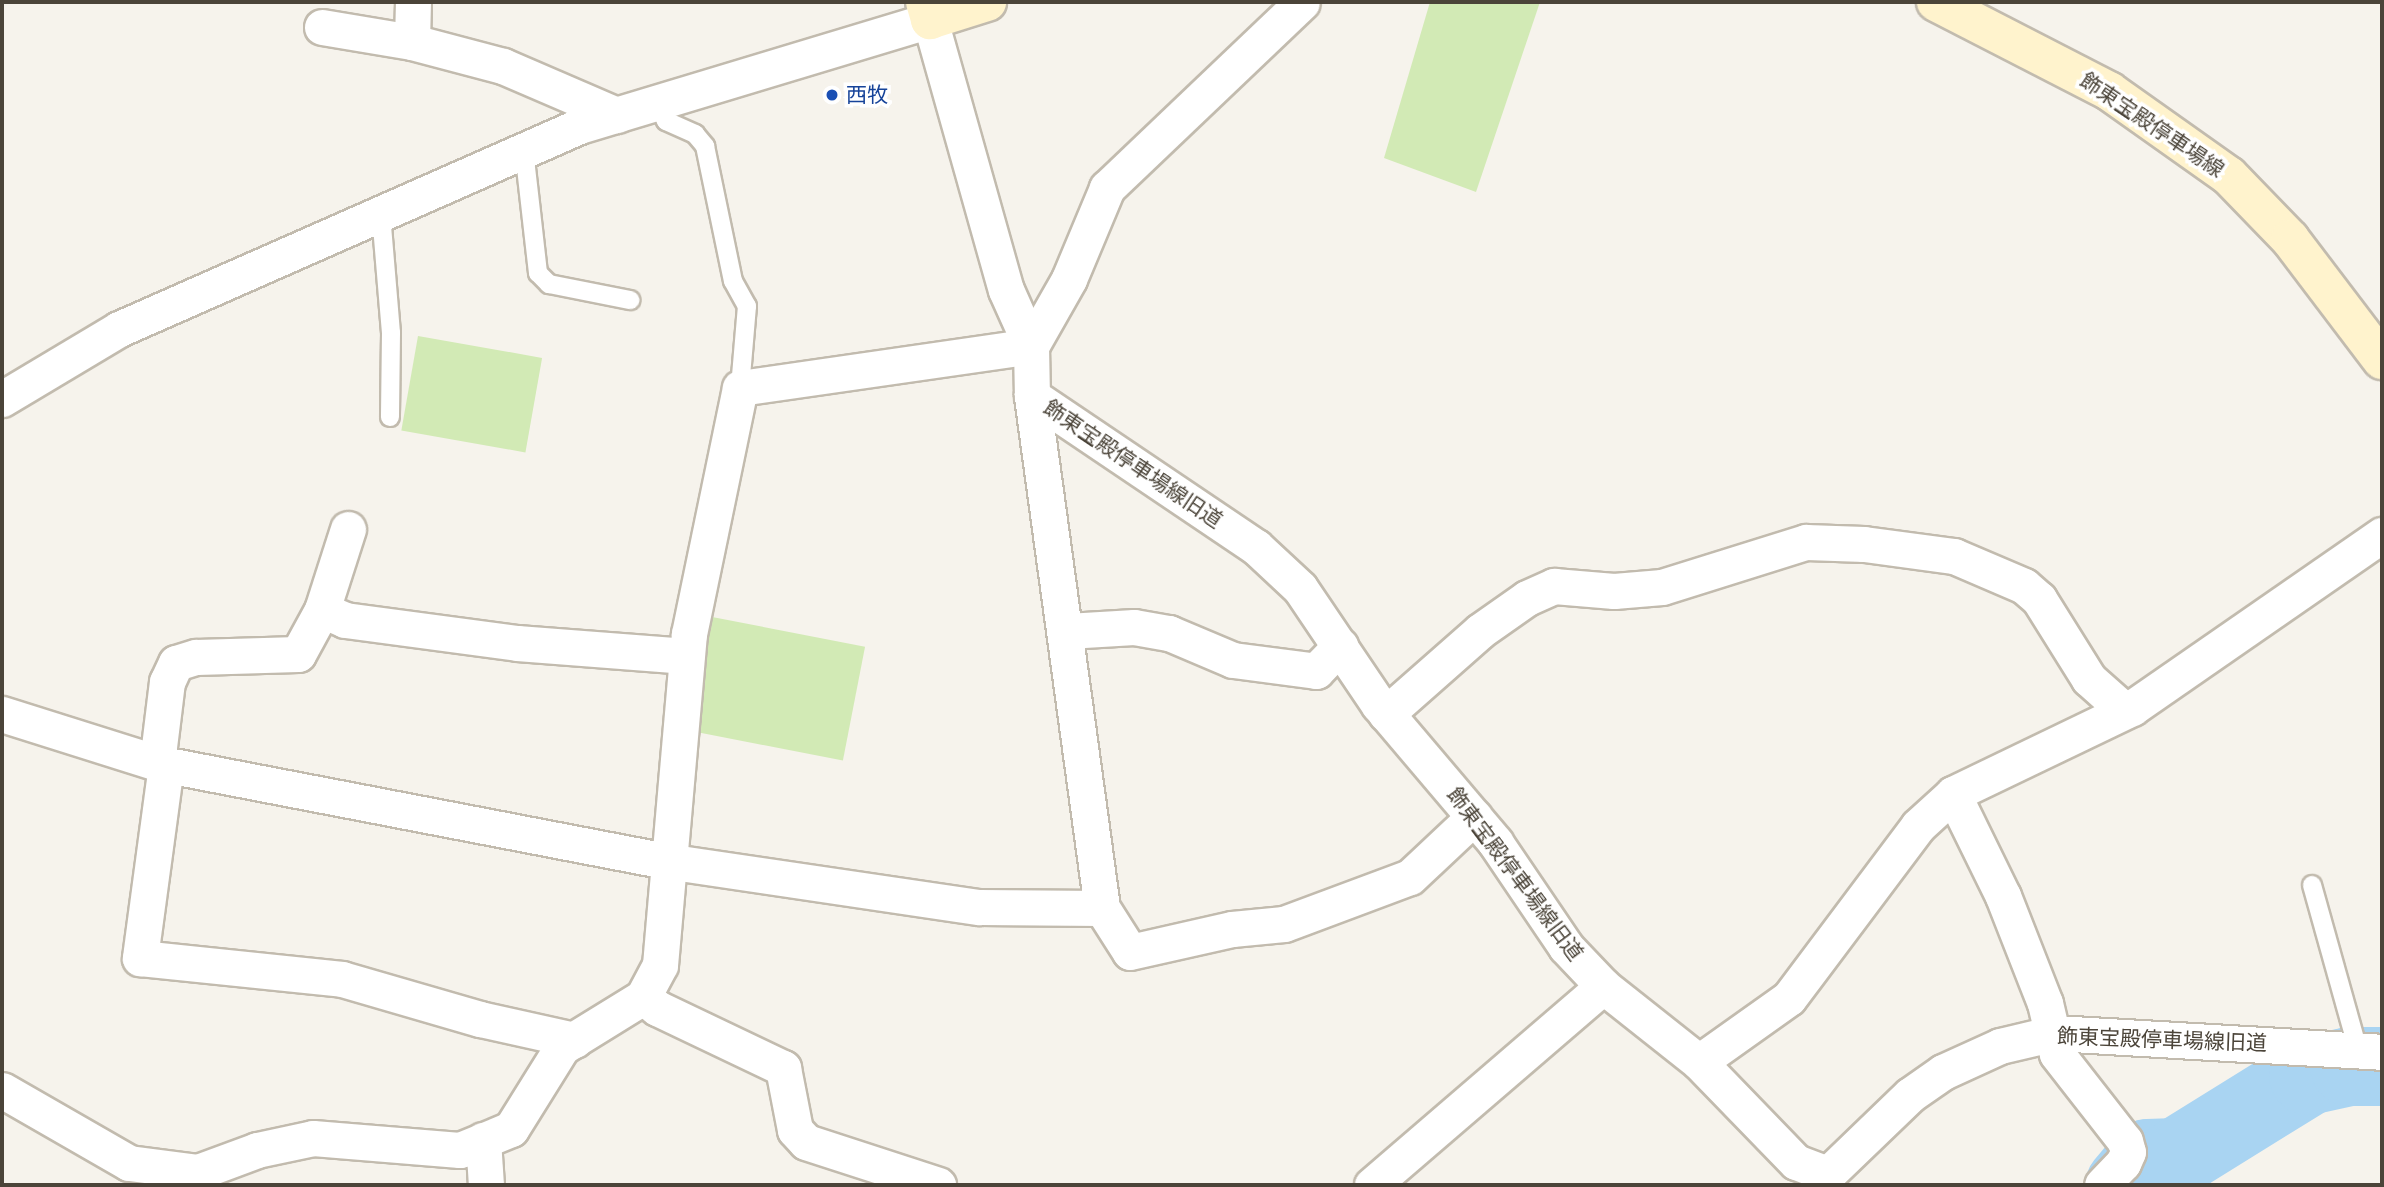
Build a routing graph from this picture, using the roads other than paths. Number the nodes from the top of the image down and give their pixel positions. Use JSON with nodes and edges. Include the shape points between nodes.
{"nodes":[{"id":1,"x":413,"y":2,"type":"edge"},
{"id":2,"x":987,"y":2,"type":"edge"},
{"id":3,"x":1302,"y":2,"type":"edge"},
{"id":4,"x":1936,"y":2,"type":"edge"},
{"id":5,"x":927,"y":11,"type":"edge"},
{"id":6,"x":322,"y":27,"type":"dead end"},
{"id":7,"x":412,"y":42,"type":"junction"},
{"id":8,"x":657,"y":103,"type":"junction"},
{"id":9,"x":617,"y":115,"type":"junction"},
{"id":10,"x":524,"y":150,"type":"junction"},
{"id":11,"x":381,"y":214,"type":"junction"},
{"id":12,"x":630,"y":300,"type":"dead end"},
{"id":13,"x":1031,"y":346,"type":"junction"},
{"id":14,"x":2382,"y":360,"type":"edge"},
{"id":15,"x":740,"y":388,"type":"junction"},
{"id":16,"x":1032,"y":396,"type":"junction"},
{"id":17,"x":2,"y":399,"type":"edge"},
{"id":18,"x":390,"y":417,"type":"dead end"},
{"id":19,"x":348,"y":529,"type":"dead end"},
{"id":20,"x":2382,"y":535,"type":"edge"},
{"id":21,"x":322,"y":610,"type":"junction"},
{"id":22,"x":1067,"y":631,"type":"junction"},
{"id":23,"x":1340,"y":646,"type":"junction"},
{"id":24,"x":687,"y":656,"type":"junction"},
{"id":25,"x":2125,"y":711,"type":"junction"},
{"id":26,"x":2,"y":714,"type":"edge"},
{"id":27,"x":1386,"y":714,"type":"junction"},
{"id":28,"x":161,"y":764,"type":"junction"},
{"id":29,"x":1953,"y":794,"type":"junction"},
{"id":30,"x":1475,"y":817,"type":"junction"},
{"id":31,"x":666,"y":861,"type":"junction"},
{"id":32,"x":2312,"y":885,"type":"dead end"},
{"id":33,"x":1102,"y":908,"type":"junction"},
{"id":34,"x":1603,"y":986,"type":"junction"},
{"id":35,"x":643,"y":997,"type":"junction"},
{"id":36,"x":2051,"y":1035,"type":"junction"},
{"id":37,"x":575,"y":1040,"type":"junction"},
{"id":38,"x":2370,"y":1051,"type":"edge"},
{"id":39,"x":1699,"y":1062,"type":"junction"},
{"id":40,"x":2,"y":1090,"type":"edge"},
{"id":41,"x":483,"y":1140,"type":"junction"},
{"id":42,"x":486,"y":1185,"type":"edge"},
{"id":43,"x":938,"y":1185,"type":"edge"},
{"id":44,"x":1372,"y":1185,"type":"edge"},
{"id":45,"x":2102,"y":1185,"type":"edge"}],
"edges":[{"from":1,"to":7,"type":"street"},
{"from":2,"to":5,"type":"main road"},
{"from":3,"to":13,"type":"street","via":[[1107,188],[1069,279]]},
{"from":4,"to":14,"type":"main road","name":"飾東宝殿停車場線","via":[[2109,91],[2229,176],[2290,239]]},
{"from":5,"to":8,"type":"street"},
{"from":5,"to":13,"type":"street","name":"飾東宝殿停車場線旧道","via":[[1006,290]]},
{"from":6,"to":7,"type":"street"},
{"from":7,"to":9,"type":"street","via":[[503,66]]},
{"from":8,"to":9,"type":"street"},
{"from":8,"to":15,"type":"lane","via":[[666,121],[695,134],[705,146],[733,281],[747,306]]},
{"from":9,"to":10,"type":"street"},
{"from":10,"to":11,"type":"street"},
{"from":10,"to":12,"type":"lane","via":[[538,273],[550,284]]},
{"from":11,"to":17,"type":"street","via":[[119,329]]},
{"from":11,"to":18,"type":"lane","via":[[391,333]]},
{"from":13,"to":15,"type":"street"},
{"from":13,"to":16,"type":"street","name":"飾東宝殿停車場線旧道"},
{"from":15,"to":24,"type":"street"},
{"from":16,"to":22,"type":"street"},
{"from":16,"to":23,"type":"street","name":"飾東宝殿停車場線旧道","via":[[1256,547],[1300,588]]},
{"from":19,"to":21,"type":"street"},
{"from":20,"to":25,"type":"street"},
{"from":21,"to":24,"type":"street","via":[[345,620],[517,643]]},
{"from":21,"to":28,"type":"street","via":[[298,654],[196,657],[176,663],[167,682]]},
{"from":22,"to":23,"type":"street","via":[[1134,627],[1169,633],[1233,660],[1316,671]]},
{"from":22,"to":33,"type":"street"},
{"from":23,"to":27,"type":"street","name":"飾東宝殿停車場線旧道"},
{"from":24,"to":31,"type":"street"},
{"from":25,"to":27,"type":"street","via":[[2089,679],[2039,600],[2024,586],[1954,556],[1806,542],[1662,587],[1614,591],[1554,586],[1527,597],[1480,631]]},
{"from":25,"to":29,"type":"street"},
{"from":26,"to":28,"type":"street"},
{"from":27,"to":30,"type":"street","name":"飾東宝殿停車場線旧道"},
{"from":28,"to":31,"type":"street"},
{"from":28,"to":37,"type":"street","via":[[140,958],[342,979],[480,1019]]},
{"from":29,"to":36,"type":"street","via":[[2003,895],[2045,1003]]},
{"from":29,"to":39,"type":"street","via":[[1918,826],[1789,998]]},
{"from":30,"to":33,"type":"street","via":[[1410,877],[1284,924],[1232,929],[1130,952]]},
{"from":30,"to":34,"type":"street","name":"飾東宝殿停車場線旧道","via":[[1566,947]]},
{"from":31,"to":33,"type":"street","via":[[979,907]]},
{"from":31,"to":35,"type":"street","via":[[660,965]]},
{"from":32,"to":38,"type":"lane"},
{"from":34,"to":39,"type":"street","name":"飾東宝殿停車場線旧道"},
{"from":34,"to":44,"type":"street"},
{"from":35,"to":37,"type":"street"},
{"from":35,"to":43,"type":"street","via":[[783,1068],[795,1130],[806,1142]]},
{"from":36,"to":38,"type":"street","name":"飾東宝殿停車場線旧道"},
{"from":36,"to":39,"type":"street","name":"飾東宝殿停車場線旧道","via":[[2000,1046],[1943,1072],[1910,1095],[1828,1174],[1796,1162]]},
{"from":36,"to":45,"type":"street","via":[[2057,1054],[2125,1140],[2128,1153],[2123,1163]]},
{"from":37,"to":41,"type":"street","via":[[562,1047],[511,1129]]},
{"from":40,"to":41,"type":"street","via":[[129,1163],[198,1172],[257,1150],[313,1138],[460,1150]]},
{"from":41,"to":42,"type":"street"}]}
